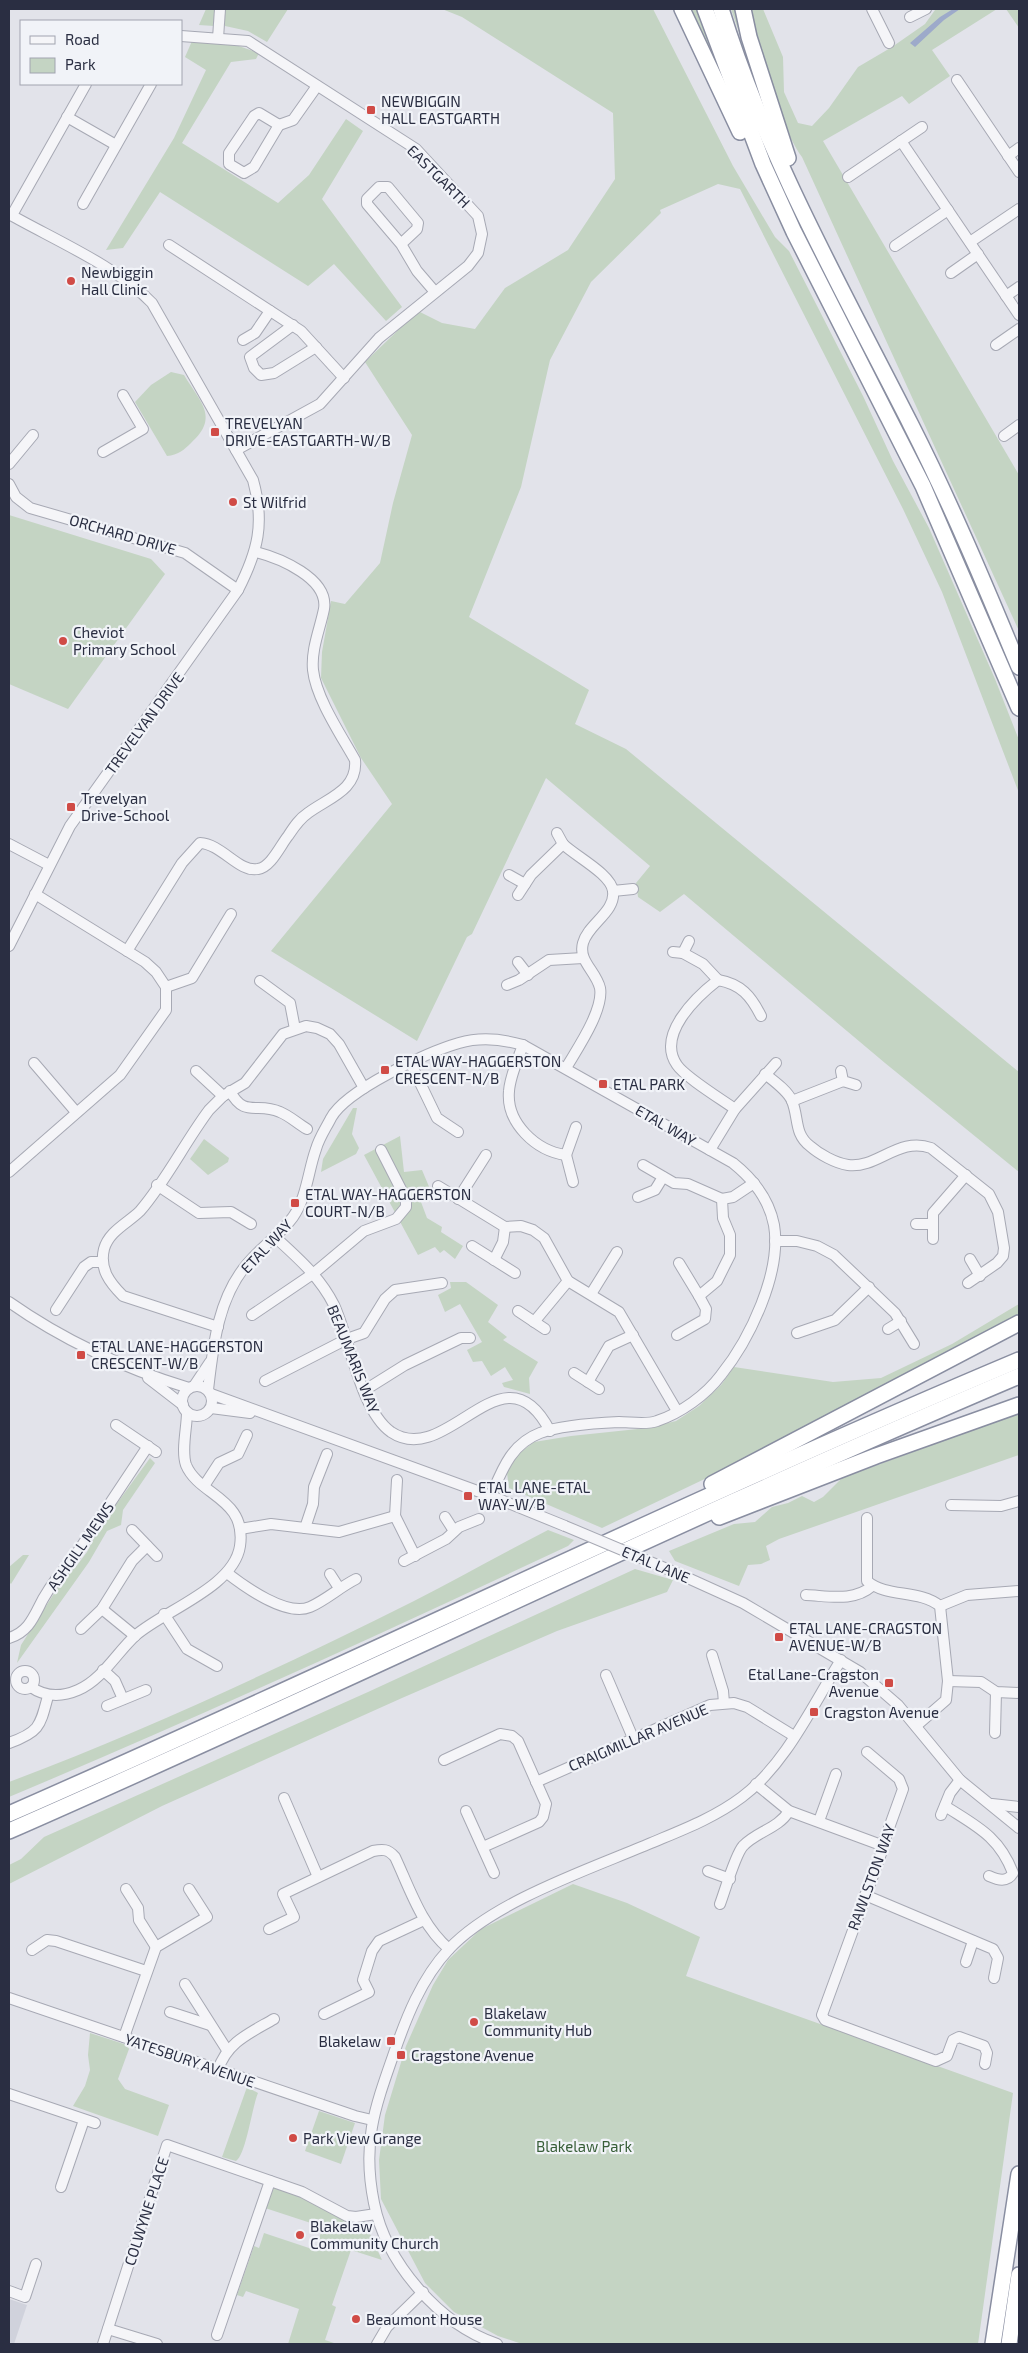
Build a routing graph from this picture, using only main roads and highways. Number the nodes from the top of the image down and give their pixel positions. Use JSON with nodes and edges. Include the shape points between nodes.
{"nodes":[{"id":1,"x":682,"y":9,"type":"edge"},
{"id":2,"x":705,"y":9,"type":"edge"},
{"id":3,"x":721,"y":9,"type":"edge"},
{"id":4,"x":743,"y":9,"type":"edge"},
{"id":5,"x":826,"y":262,"type":"junction"},
{"id":6,"x":825,"y":294,"type":"junction"},
{"id":7,"x":1019,"y":667,"type":"edge"},
{"id":8,"x":1019,"y":708,"type":"edge"},
{"id":9,"x":1019,"y":1323,"type":"edge"},
{"id":10,"x":1019,"y":1360,"type":"edge"},
{"id":11,"x":1019,"y":1376,"type":"edge"},
{"id":12,"x":1019,"y":1405,"type":"edge"},
{"id":13,"x":654,"y":1520,"type":"junction"},
{"id":14,"x":659,"y":1536,"type":"junction"},
{"id":15,"x":52,"y":1795,"type":"junction"},
{"id":16,"x":9,"y":1808,"type":"edge"},
{"id":17,"x":62,"y":1808,"type":"junction"},
{"id":18,"x":9,"y":1814,"type":"edge"},
{"id":19,"x":9,"y":1831,"type":"edge"},
{"id":20,"x":9,"y":1840,"type":"edge"},
{"id":21,"x":1019,"y":2174,"type":"edge"},
{"id":22,"x":1019,"y":2276,"type":"edge"},
{"id":23,"x":1018,"y":2296,"type":"edge"},
{"id":24,"x":993,"y":2344,"type":"edge"},
{"id":25,"x":1009,"y":2344,"type":"edge"}],
"edges":[{"from":1,"to":6,"type":"highway","via":[[788,236]]},
{"from":2,"to":6,"type":"highway","via":[[763,164]]},
{"from":3,"to":5,"type":"highway","via":[[766,129]]},
{"from":4,"to":5,"type":"highway","via":[[766,95],[815,222]]},
{"from":5,"to":7,"type":"highway","via":[[952,510]]},
{"from":6,"to":8,"type":"highway","via":[[923,486]]},
{"from":9,"to":13,"type":"highway","via":[[706,1487]]},
{"from":10,"to":13,"type":"highway"},
{"from":11,"to":14,"type":"highway"},
{"from":12,"to":14,"type":"highway","via":[[876,1456],[742,1510]]},
{"from":13,"to":15,"type":"highway"},
{"from":14,"to":17,"type":"highway"},
{"from":15,"to":16,"type":"highway"},
{"from":15,"to":18,"type":"highway"},
{"from":17,"to":19,"type":"highway"},
{"from":17,"to":20,"type":"highway"},
{"from":21,"to":24,"type":"highway"},
{"from":22,"to":23,"type":"highway"},
{"from":23,"to":25,"type":"highway"}]}
